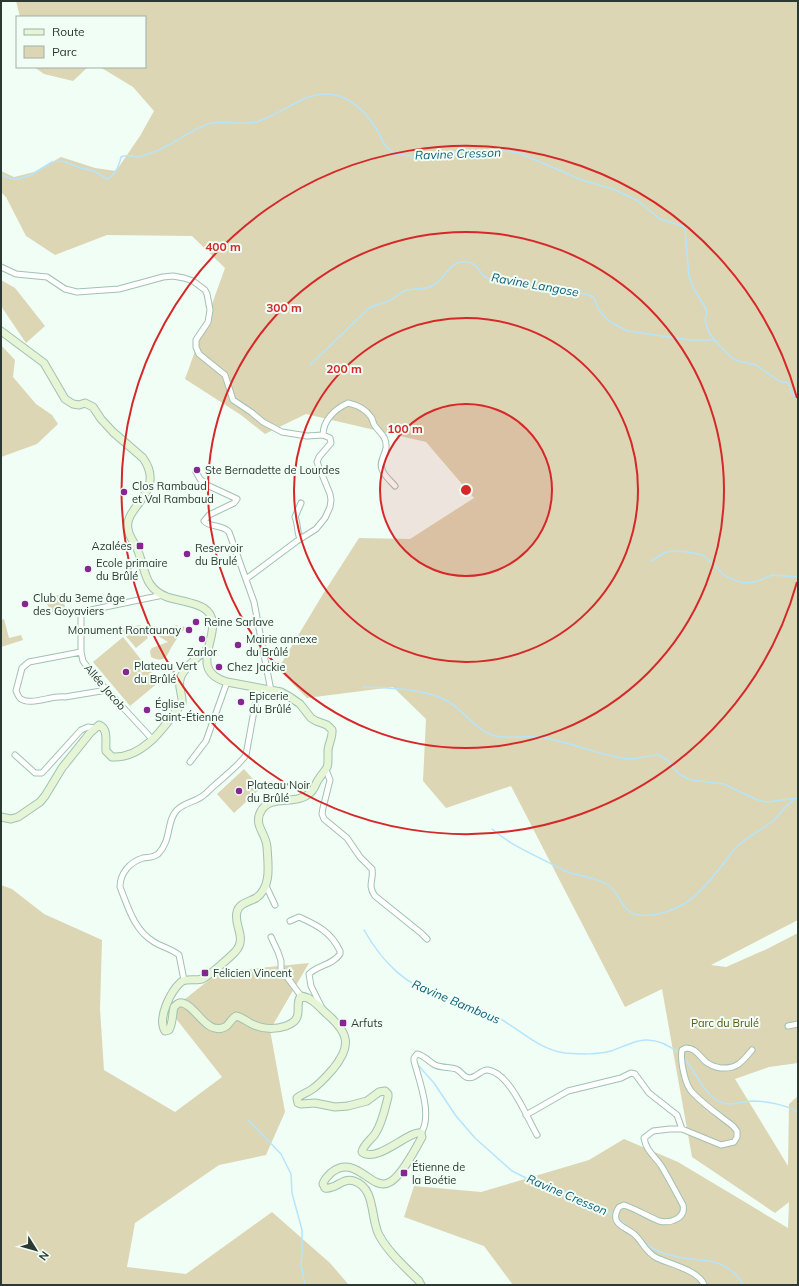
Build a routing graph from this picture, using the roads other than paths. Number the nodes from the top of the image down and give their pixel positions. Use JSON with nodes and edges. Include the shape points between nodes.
{"nodes":[{"id":1,"x":1,"y":267,"type":"edge"},
{"id":2,"x":1,"y":331,"type":"edge"},
{"id":3,"x":323,"y":435,"type":"junction"},
{"id":4,"x":196,"y":472,"type":"dead end"},
{"id":5,"x":395,"y":486,"type":"dead end"},
{"id":6,"x":301,"y":503,"type":"dead end"},
{"id":7,"x":300,"y":540,"type":"junction"},
{"id":8,"x":246,"y":579,"type":"junction"},
{"id":9,"x":163,"y":595,"type":"junction"},
{"id":10,"x":208,"y":651,"type":"junction"},
{"id":11,"x":81,"y":652,"type":"junction"},
{"id":12,"x":227,"y":682,"type":"junction"},
{"id":13,"x":258,"y":689,"type":"junction"},
{"id":14,"x":107,"y":690,"type":"junction"},
{"id":15,"x":271,"y":691,"type":"junction"},
{"id":16,"x":95,"y":728,"type":"junction"},
{"id":17,"x":153,"y":740,"type":"junction"},
{"id":18,"x":15,"y":755,"type":"dead end"},
{"id":19,"x":190,"y":762,"type":"dead end"},
{"id":20,"x":326,"y":770,"type":"junction"},
{"id":21,"x":1,"y":817,"type":"edge"},
{"id":22,"x":266,"y":886,"type":"junction"},
{"id":23,"x":275,"y":905,"type":"dead end"},
{"id":24,"x":290,"y":921,"type":"dead end"},
{"id":25,"x":271,"y":937,"type":"dead end"},
{"id":26,"x":427,"y":940,"type":"dead end"},
{"id":27,"x":184,"y":980,"type":"junction"},
{"id":28,"x":301,"y":996,"type":"junction"},
{"id":29,"x":326,"y":1013,"type":"junction"},
{"id":30,"x":798,"y":1024,"type":"edge"},
{"id":31,"x":788,"y":1026,"type":"dead end"},
{"id":32,"x":752,"y":1050,"type":"dead end"},
{"id":33,"x":526,"y":1115,"type":"junction"},
{"id":34,"x":682,"y":1129,"type":"junction"},
{"id":35,"x":421,"y":1133,"type":"junction"},
{"id":36,"x":537,"y":1135,"type":"dead end"},
{"id":37,"x":421,"y":1285,"type":"edge"},
{"id":38,"x":704,"y":1285,"type":"edge"}],
"edges":[{"from":1,"to":3,"type":"street","via":[[16,274],[47,277],[65,289],[77,292],[119,289],[173,276],[193,281],[205,290],[210,310],[208,322],[196,340],[196,347],[200,354],[225,376],[233,400],[263,422],[282,432],[307,436]]},
{"from":2,"to":9,"type":"main road","via":[[44,363],[65,399],[74,404],[85,403],[93,407],[113,432],[143,458],[149,468],[150,481],[128,522],[128,530],[150,585]]},
{"from":3,"to":5,"type":"street","via":[[324,424],[340,407],[348,403],[364,409],[371,416],[374,426],[385,437],[386,449],[381,468]]},
{"from":3,"to":7,"type":"street","via":[[329,437],[331,443],[317,462],[330,494],[330,507],[320,525]]},
{"from":4,"to":8,"type":"street","via":[[207,485],[237,499],[209,515],[204,521],[229,532]]},
{"from":6,"to":7,"type":"street","via":[[295,517]]},
{"from":7,"to":8,"type":"street"},
{"from":8,"to":15,"type":"street","via":[[257,617]]},
{"from":9,"to":10,"type":"main road","via":[[208,611],[213,620]]},
{"from":9,"to":11,"type":"street","name":"Allée Jacob","via":[[81,612]]},
{"from":10,"to":12,"type":"main road","via":[[210,672],[219,680]]},
{"from":10,"to":17,"type":"main road","via":[[199,655],[183,673],[179,681],[182,703]]},
{"from":11,"to":14,"type":"street","name":"Allée Jacob","via":[[83,661]]},
{"from":11,"to":14,"type":"street","via":[[28,662],[22,668],[16,691],[21,699],[30,702]]},
{"from":12,"to":13,"type":"main road"},
{"from":12,"to":19,"type":"street","via":[[206,741]]},
{"from":13,"to":15,"type":"main road"},
{"from":13,"to":27,"type":"street","via":[[246,755],[204,795],[176,811],[168,838],[161,850],[155,856],[134,863],[125,870],[120,880],[120,887],[137,927],[154,942],[179,955]]},
{"from":14,"to":17,"type":"street","name":"Allée Jacob"},
{"from":15,"to":20,"type":"main road","via":[[281,692],[296,700],[311,718],[332,730]]},
{"from":16,"to":17,"type":"main road","via":[[102,725],[105,729],[106,751],[112,756],[128,756]]},
{"from":16,"to":18,"type":"street","via":[[81,730],[42,773],[35,773]]},
{"from":16,"to":21,"type":"main road","via":[[62,768],[40,802],[18,817]]},
{"from":20,"to":22,"type":"main road","via":[[312,792],[306,796],[269,802],[261,811],[258,825],[266,843]]},
{"from":20,"to":26,"type":"street","via":[[330,780],[322,814],[324,819],[347,838],[360,858],[372,869],[370,886],[375,896]]},
{"from":22,"to":23,"type":"street"},
{"from":22,"to":27,"type":"main road","via":[[256,898],[239,907],[236,915],[240,937],[238,947],[232,955],[202,979]]},
{"from":24,"to":29,"type":"street","via":[[299,917],[316,924],[326,931],[340,951],[334,961],[309,974],[317,1000]]},
{"from":25,"to":28,"type":"street","via":[[281,961],[281,969]]},
{"from":27,"to":28,"type":"main road","via":[[170,996],[165,1008],[163,1027],[166,1031],[171,1027],[174,1007],[179,1003],[183,1003],[205,1023],[215,1028],[226,1027],[236,1016],[267,1028],[282,1027],[295,1021]]},
{"from":28,"to":29,"type":"main road","via":[[314,1001]]},
{"from":29,"to":35,"type":"main road","via":[[342,1029],[346,1039],[345,1052],[322,1081],[297,1098],[297,1102],[335,1107],[348,1106],[367,1101],[379,1092],[385,1091],[388,1097],[375,1134],[363,1149],[362,1152],[365,1154],[390,1148],[416,1132]]},
{"from":30,"to":31,"type":"street"},
{"from":32,"to":34,"type":"street","via":[[743,1061],[731,1068],[714,1067],[692,1048],[682,1050],[682,1065],[690,1091],[733,1126],[737,1131],[737,1137],[734,1142],[721,1145]]},
{"from":33,"to":34,"type":"street","via":[[568,1090],[621,1078],[631,1073],[635,1074],[649,1093],[677,1115]]},
{"from":33,"to":35,"type":"street","via":[[506,1080],[495,1072],[485,1070],[473,1078],[467,1077],[456,1069],[440,1067],[417,1054],[414,1061],[424,1098],[426,1117]]},
{"from":33,"to":36,"type":"street"},
{"from":34,"to":38,"type":"street","via":[[653,1131],[644,1138],[645,1146],[661,1165],[683,1205],[683,1214],[670,1221],[661,1221],[624,1205],[618,1207],[615,1213],[620,1225],[636,1235],[647,1251],[698,1275]]},
{"from":35,"to":37,"type":"main road","via":[[422,1137],[397,1176],[387,1184],[376,1182],[345,1167],[332,1172],[323,1184],[329,1189],[350,1180],[364,1189],[370,1201],[379,1236]]}]}
